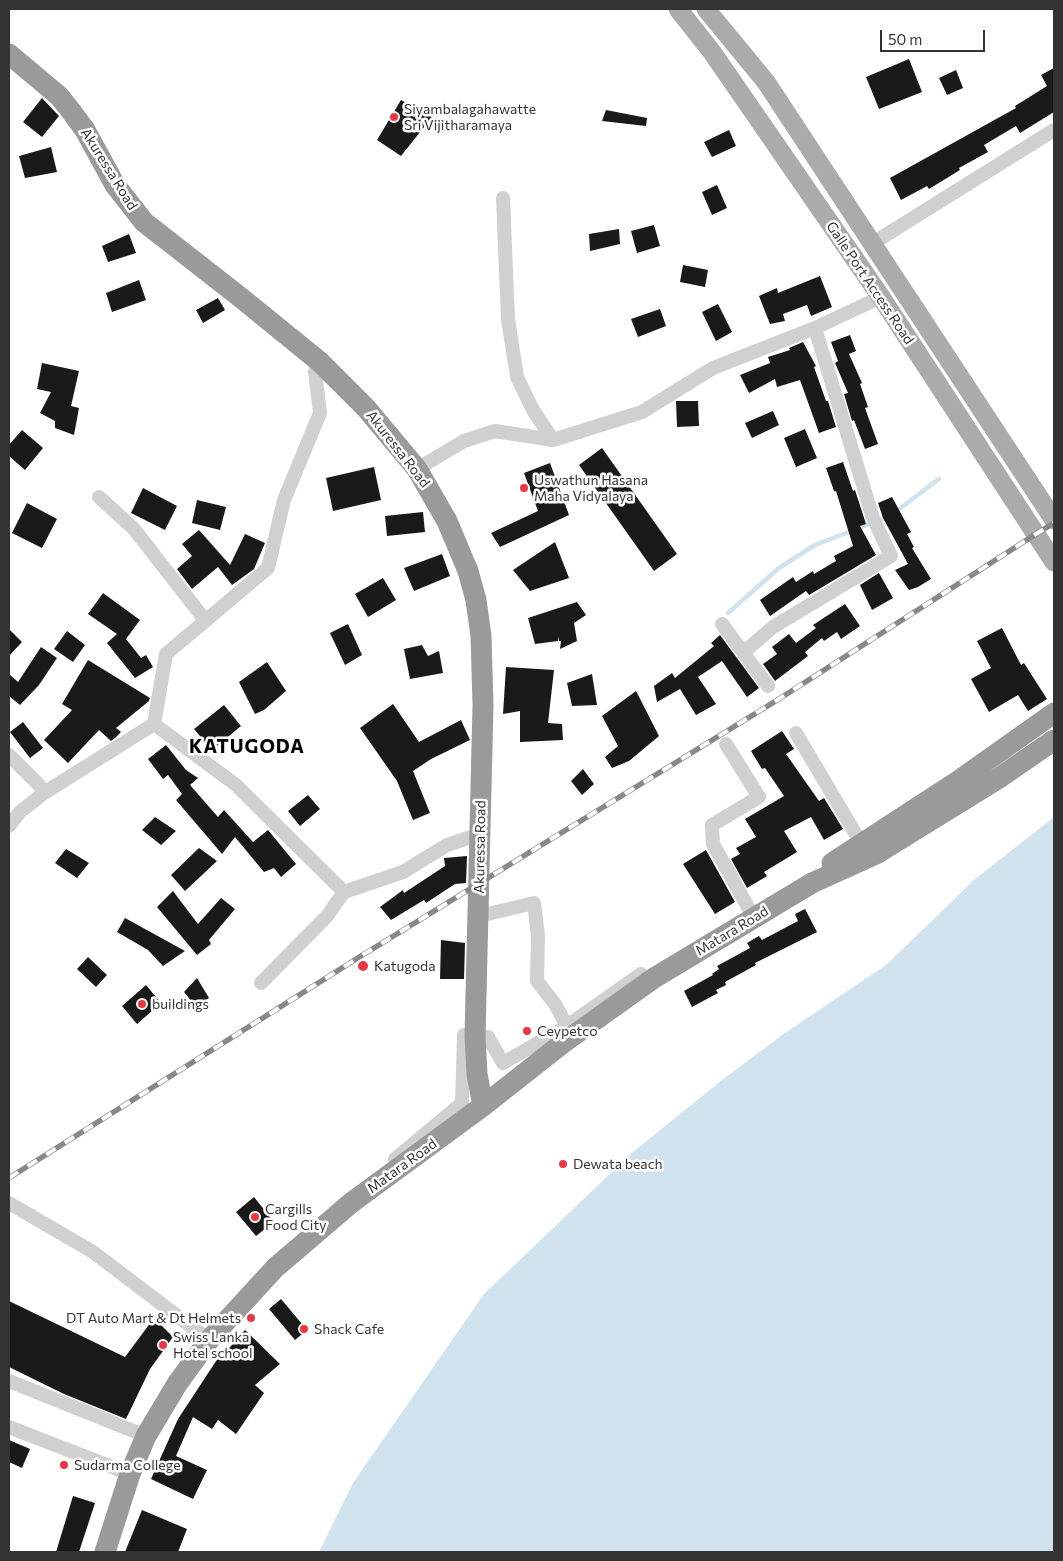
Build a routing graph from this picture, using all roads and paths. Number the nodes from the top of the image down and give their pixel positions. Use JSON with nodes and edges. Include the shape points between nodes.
{"nodes":[{"id":1,"x":678,"y":9,"type":"edge"},
{"id":2,"x":706,"y":9,"type":"edge"},
{"id":3,"x":9,"y":54,"type":"edge"},
{"id":4,"x":1054,"y":130,"type":"edge"},
{"id":5,"x":503,"y":198,"type":"dead end"},
{"id":6,"x":873,"y":243,"type":"junction"},
{"id":7,"x":881,"y":297,"type":"junction"},
{"id":8,"x":815,"y":328,"type":"junction"},
{"id":9,"x":320,"y":362,"type":"junction"},
{"id":10,"x":553,"y":440,"type":"junction"},
{"id":11,"x":417,"y":469,"type":"junction"},
{"id":12,"x":99,"y":497,"type":"dead end"},
{"id":13,"x":1054,"y":520,"type":"edge"},
{"id":14,"x":1054,"y":562,"type":"edge"},
{"id":15,"x":205,"y":620,"type":"junction"},
{"id":16,"x":722,"y":624,"type":"dead end"},
{"id":17,"x":744,"y":652,"type":"junction"},
{"id":18,"x":768,"y":686,"type":"dead end"},
{"id":19,"x":1054,"y":713,"type":"edge"},
{"id":20,"x":154,"y":724,"type":"junction"},
{"id":21,"x":796,"y":733,"type":"dead end"},
{"id":22,"x":1054,"y":740,"type":"edge"},
{"id":23,"x":726,"y":744,"type":"dead end"},
{"id":24,"x":9,"y":755,"type":"edge"},
{"id":25,"x":44,"y":793,"type":"junction"},
{"id":26,"x":9,"y":826,"type":"edge"},
{"id":27,"x":480,"y":834,"type":"junction"},
{"id":28,"x":862,"y":843,"type":"junction"},
{"id":29,"x":812,"y":883,"type":"junction"},
{"id":30,"x":344,"y":892,"type":"junction"},
{"id":31,"x":479,"y":916,"type":"junction"},
{"id":32,"x":754,"y":918,"type":"junction"},
{"id":33,"x":261,"y":983,"type":"dead end"},
{"id":34,"x":567,"y":1026,"type":"junction"},
{"id":35,"x":475,"y":1036,"type":"junction"},
{"id":36,"x":483,"y":1106,"type":"junction"},
{"id":37,"x":9,"y":1203,"type":"edge"},
{"id":38,"x":351,"y":1203,"type":"junction"},
{"id":39,"x":209,"y":1340,"type":"junction"},
{"id":40,"x":9,"y":1381,"type":"edge"},
{"id":41,"x":9,"y":1427,"type":"edge"},
{"id":42,"x":146,"y":1436,"type":"junction"},
{"id":43,"x":130,"y":1474,"type":"junction"},
{"id":44,"x":105,"y":1552,"type":"edge"}],
"edges":[{"from":1,"to":7,"type":"main road","name":"Galle Port Access Road","via":[[712,52]]},
{"from":2,"to":6,"type":"main road","name":"Galle Port Access Road","via":[[766,82]]},
{"from":3,"to":9,"type":"highway","name":"Akuressa Road","via":[[59,96],[85,130],[115,184],[144,222]]},
{"from":4,"to":6,"type":"street"},
{"from":5,"to":10,"type":"street","via":[[508,319],[517,377]]},
{"from":6,"to":13,"type":"main road","name":"Galle Port Access Road"},
{"from":7,"to":8,"type":"street"},
{"from":7,"to":14,"type":"main road","name":"Galle Port Access Road"},
{"from":8,"to":10,"type":"street","via":[[713,368],[642,412]]},
{"from":8,"to":17,"type":"street","via":[[873,518],[891,556],[773,627]]},
{"from":9,"to":11,"type":"highway","name":"Akuressa Road","via":[[366,408]]},
{"from":9,"to":15,"type":"street","via":[[315,372],[320,413],[284,500],[268,568]]},
{"from":10,"to":11,"type":"street","via":[[496,431],[464,441]]},
{"from":11,"to":27,"type":"highway","name":"Akuressa Road","via":[[448,521],[476,600],[483,696]]},
{"from":12,"to":15,"type":"street","via":[[134,529]]},
{"from":15,"to":20,"type":"street","via":[[166,654]]},
{"from":16,"to":17,"type":"street"},
{"from":17,"to":18,"type":"street"},
{"from":19,"to":28,"type":"highway","name":"Matara Road"},
{"from":20,"to":25,"type":"street"},
{"from":20,"to":30,"type":"street","via":[[236,785]]},
{"from":21,"to":28,"type":"street"},
{"from":22,"to":29,"type":"highway","name":"Matara Road","via":[[876,854]]},
{"from":23,"to":32,"type":"street","via":[[759,797],[712,825],[713,844]]},
{"from":24,"to":25,"type":"street"},
{"from":25,"to":26,"type":"street","via":[[20,812]]},
{"from":27,"to":30,"type":"street","via":[[447,845],[403,872]]},
{"from":27,"to":31,"type":"highway","name":"Akuressa Road"},
{"from":28,"to":29,"type":"highway","name":"Matara Road","via":[[836,859]]},
{"from":29,"to":32,"type":"highway","name":"Matara Road"},
{"from":30,"to":33,"type":"street","via":[[327,916]]},
{"from":31,"to":34,"type":"street","via":[[534,903],[538,936],[537,981]]},
{"from":31,"to":35,"type":"highway","name":"Akuressa Road"},
{"from":32,"to":34,"type":"street","via":[[647,971]]},
{"from":32,"to":36,"type":"highway","name":"Matara Road","via":[[654,978]]},
{"from":34,"to":35,"type":"street","via":[[503,1062],[488,1037]]},
{"from":35,"to":36,"type":"highway","name":"Akuressa Road"},
{"from":35,"to":38,"type":"street","via":[[464,1035],[462,1103],[351,1195]]},
{"from":36,"to":38,"type":"highway","name":"Matara Road"},
{"from":37,"to":39,"type":"street","via":[[93,1252]]},
{"from":38,"to":39,"type":"highway","name":"Matara Road","via":[[275,1268]]},
{"from":39,"to":42,"type":"highway","name":"Matara Road","via":[[177,1384]]},
{"from":40,"to":42,"type":"street"},
{"from":41,"to":43,"type":"street"},
{"from":42,"to":43,"type":"highway","name":"Matara Road"},
{"from":43,"to":44,"type":"highway","name":"Matara Road"}]}
